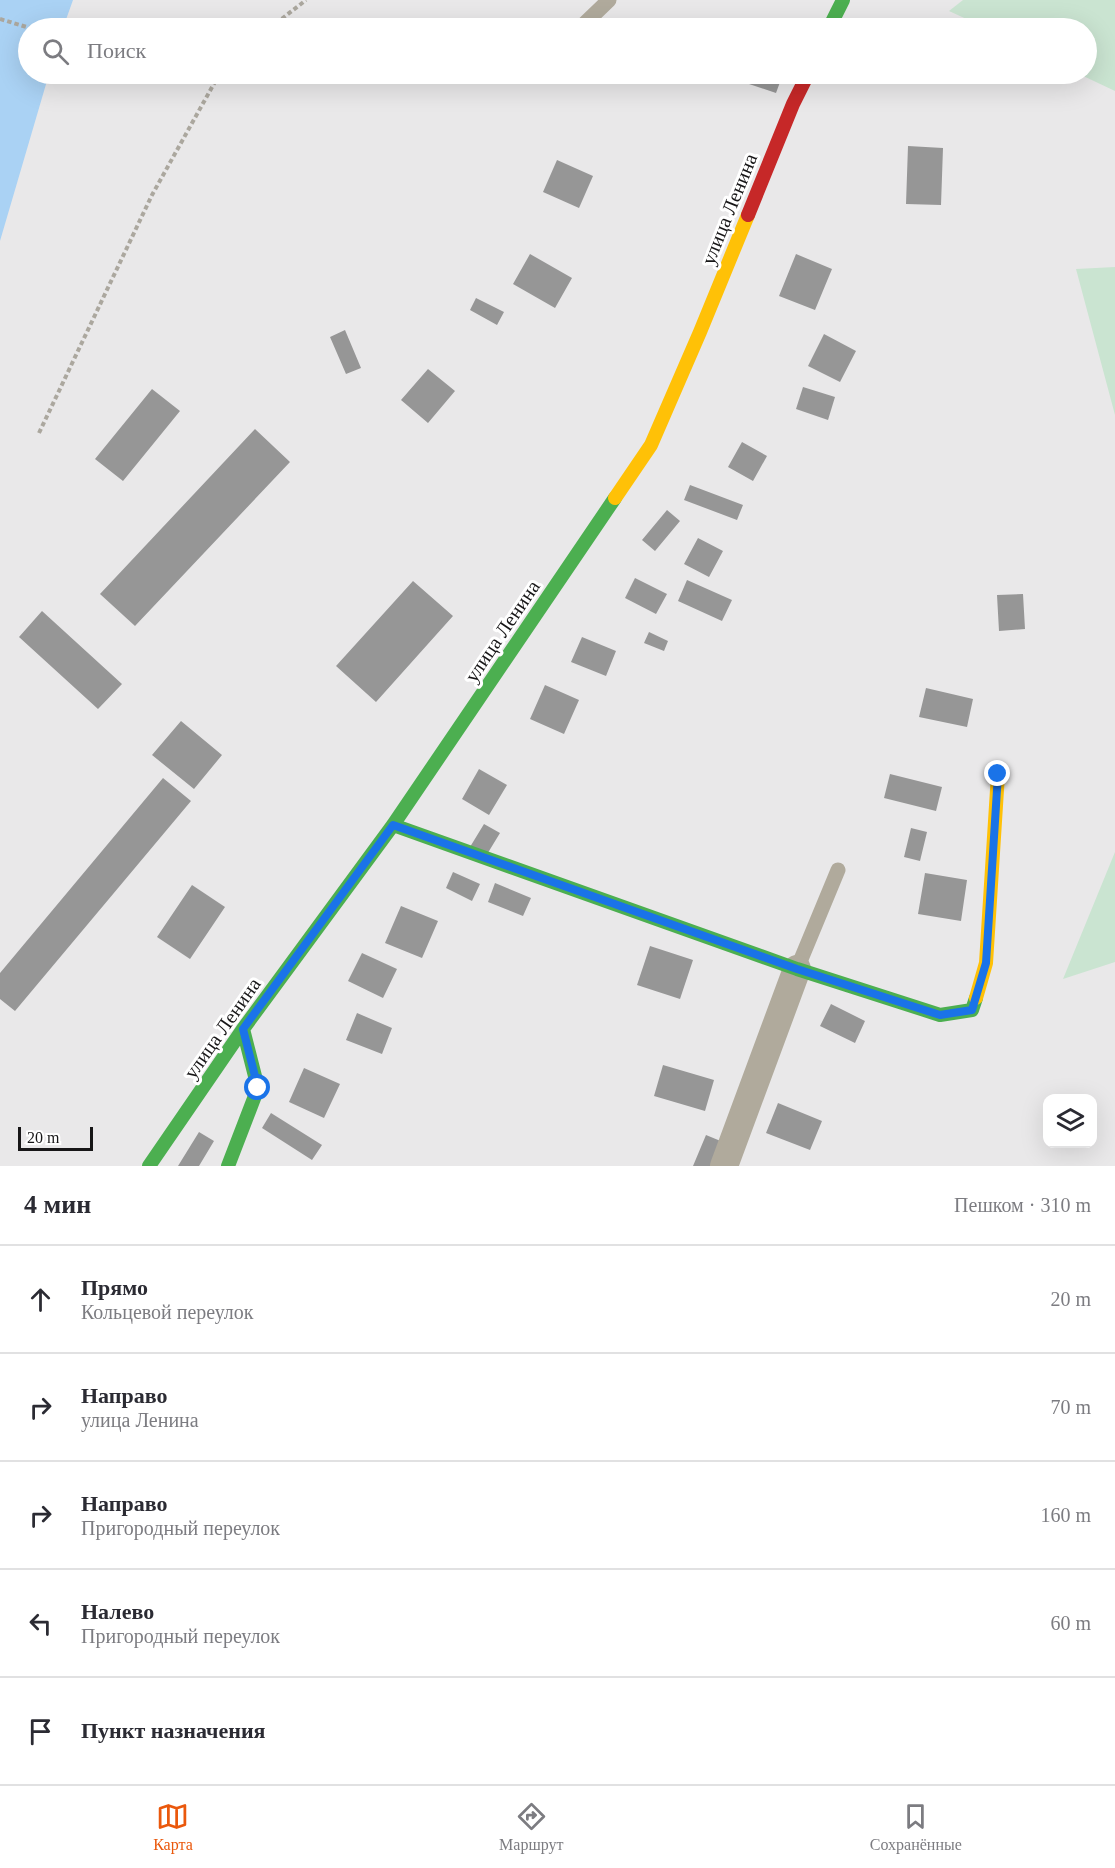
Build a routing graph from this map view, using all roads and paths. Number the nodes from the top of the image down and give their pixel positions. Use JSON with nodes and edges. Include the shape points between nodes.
{"nodes":[{"id":1,"x":306,"y":0,"type":"edge"},
{"id":2,"x":609,"y":0,"type":"edge"},
{"id":3,"x":843,"y":0,"type":"edge"},
{"id":4,"x":283,"y":18,"type":"edge"},
{"id":5,"x":590,"y":18,"type":"edge"},
{"id":6,"x":834,"y":18,"type":"edge"},
{"id":7,"x":0,"y":19,"type":"edge"},
{"id":8,"x":18,"y":24,"type":"edge"},
{"id":9,"x":214,"y":84,"type":"edge"},
{"id":10,"x":803,"y":84,"type":"edge"},
{"id":11,"x":39,"y":433,"type":"dead end"},
{"id":12,"x":998,"y":774,"type":"dead end"},
{"id":13,"x":393,"y":825,"type":"junction"},
{"id":14,"x":838,"y":870,"type":"dead end"},
{"id":15,"x":797,"y":969,"type":"junction"},
{"id":16,"x":243,"y":1029,"type":"junction"},
{"id":17,"x":149,"y":1166,"type":"edge"},
{"id":18,"x":228,"y":1166,"type":"edge"},
{"id":19,"x":724,"y":1166,"type":"edge"}],
"edges":[{"from":1,"to":4,"type":"path"},
{"from":2,"to":5,"type":"lane"},
{"from":3,"to":6,"type":"main road"},
{"from":7,"to":8,"type":"path"},
{"from":9,"to":11,"type":"path","via":[[152,195]]},
{"from":10,"to":13,"type":"main road","name":"улица Ленина","via":[[651,445]]},
{"from":12,"to":15,"type":"main road","via":[[986,963],[972,1010],[940,1015]]},
{"from":13,"to":15,"type":"main road"},
{"from":13,"to":16,"type":"main road","name":"улица Ленина"},
{"from":14,"to":15,"type":"lane"},
{"from":15,"to":19,"type":"street"},
{"from":16,"to":17,"type":"main road","name":"улица Ленина"},
{"from":16,"to":18,"type":"main road","via":[[258,1088]]}]}
